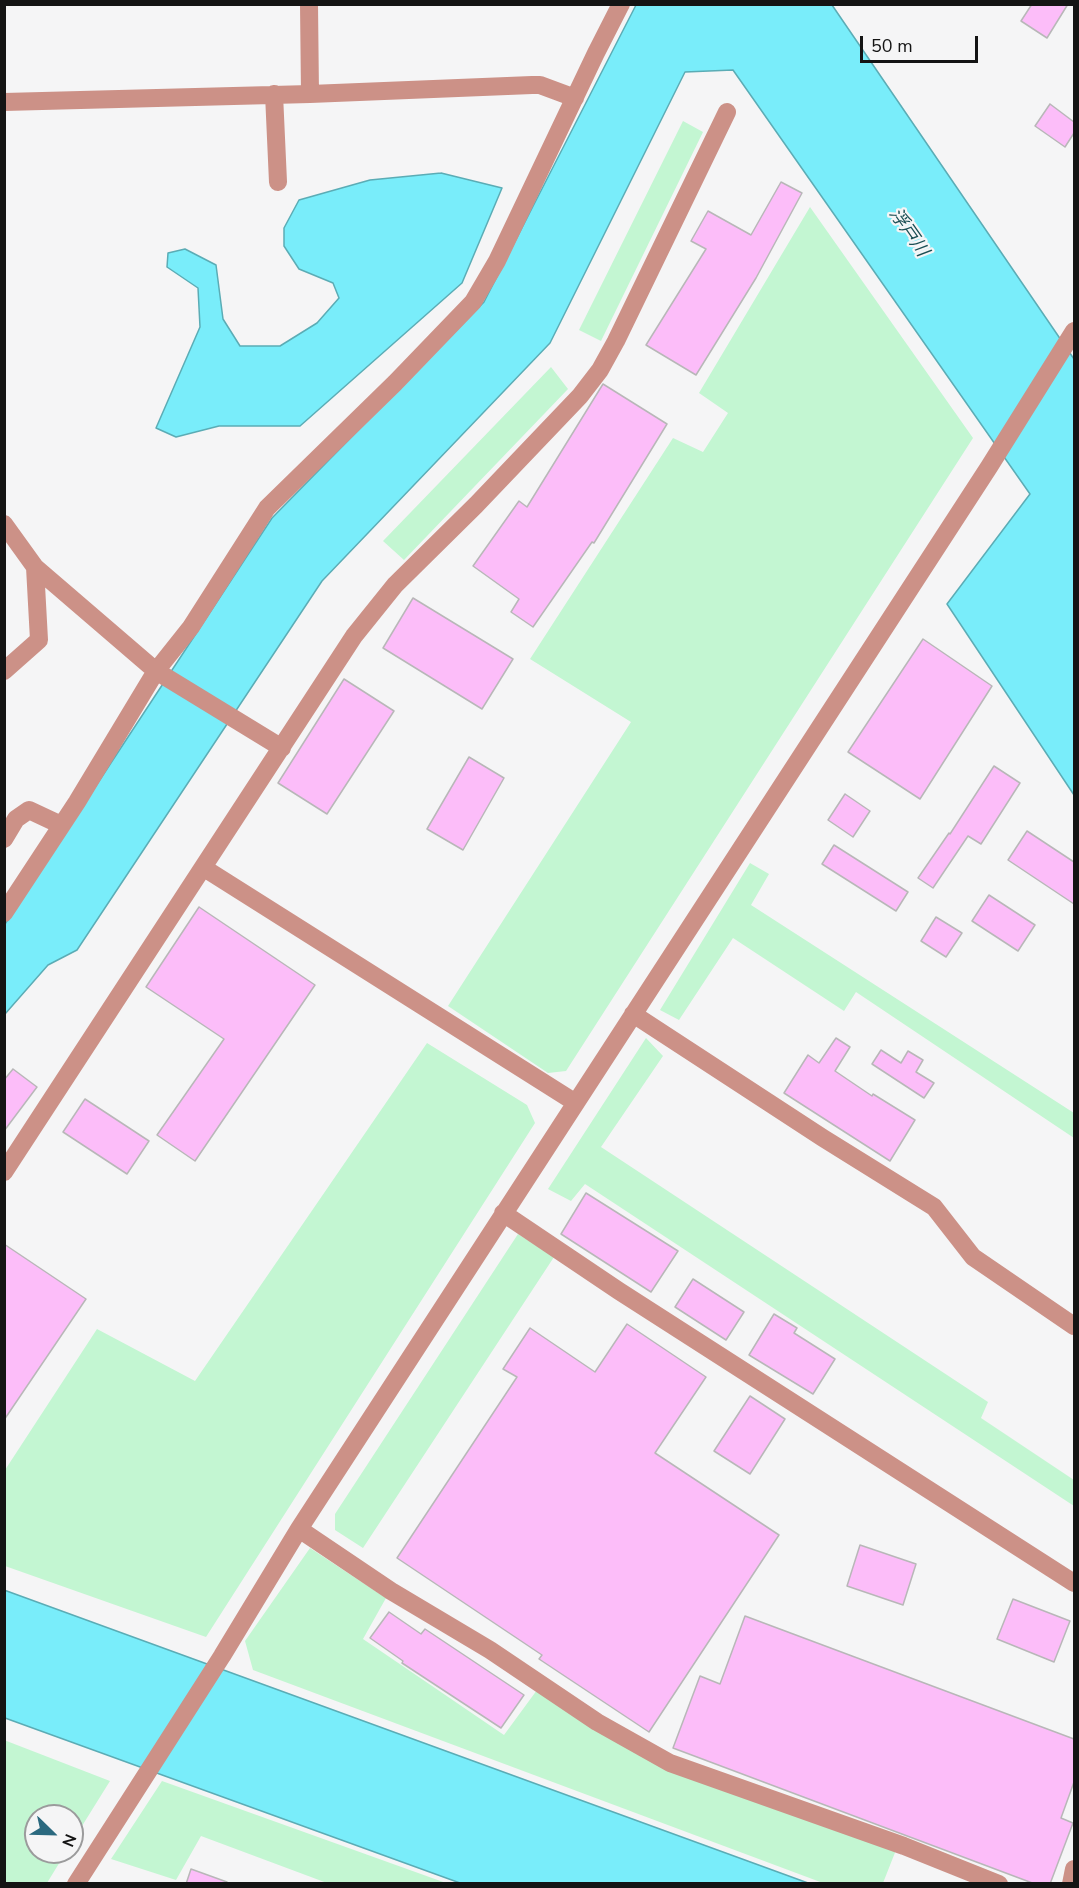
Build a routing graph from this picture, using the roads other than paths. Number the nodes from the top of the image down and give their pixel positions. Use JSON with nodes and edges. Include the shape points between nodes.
{"nodes":[{"id":1,"x":309,"y":4,"type":"edge"},
{"id":2,"x":621,"y":4,"type":"edge"},
{"id":3,"x":310,"y":93,"type":"junction"},
{"id":4,"x":274,"y":94,"type":"junction"},
{"id":5,"x":575,"y":98,"type":"junction"},
{"id":6,"x":4,"y":102,"type":"edge"},
{"id":7,"x":727,"y":112,"type":"dead end"},
{"id":8,"x":278,"y":182,"type":"dead end"},
{"id":9,"x":1074,"y":332,"type":"edge"},
{"id":10,"x":4,"y":524,"type":"edge"},
{"id":11,"x":36,"y":567,"type":"junction"},
{"id":12,"x":4,"y":671,"type":"edge"},
{"id":13,"x":156,"y":671,"type":"junction"},
{"id":14,"x":282,"y":748,"type":"junction"},
{"id":15,"x":61,"y":825,"type":"junction"},
{"id":16,"x":4,"y":839,"type":"edge"},
{"id":17,"x":204,"y":868,"type":"junction"},
{"id":18,"x":4,"y":913,"type":"edge"},
{"id":19,"x":633,"y":1014,"type":"junction"},
{"id":20,"x":576,"y":1102,"type":"junction"},
{"id":21,"x":4,"y":1172,"type":"edge"},
{"id":22,"x":503,"y":1213,"type":"junction"},
{"id":23,"x":1074,"y":1326,"type":"edge"},
{"id":24,"x":299,"y":1529,"type":"junction"},
{"id":25,"x":1074,"y":1583,"type":"edge"},
{"id":26,"x":1074,"y":1869,"type":"edge"},
{"id":27,"x":76,"y":1884,"type":"edge"},
{"id":28,"x":999,"y":1884,"type":"edge"},
{"id":29,"x":1071,"y":1884,"type":"edge"}],
"edges":[{"from":1,"to":3,"type":"street"},
{"from":2,"to":5,"type":"street"},
{"from":3,"to":4,"type":"street"},
{"from":3,"to":5,"type":"street","via":[[540,85]]},
{"from":4,"to":6,"type":"street"},
{"from":4,"to":8,"type":"street"},
{"from":5,"to":13,"type":"street","via":[[497,261],[473,302],[267,508],[191,627]]},
{"from":7,"to":14,"type":"street","via":[[600,370],[476,505],[394,585],[354,636]]},
{"from":9,"to":19,"type":"street"},
{"from":10,"to":11,"type":"street"},
{"from":11,"to":12,"type":"street","via":[[39,640]]},
{"from":11,"to":13,"type":"street"},
{"from":13,"to":14,"type":"street"},
{"from":13,"to":15,"type":"street"},
{"from":14,"to":17,"type":"street"},
{"from":15,"to":16,"type":"street","via":[[29,810],[16,819]]},
{"from":15,"to":18,"type":"street"},
{"from":17,"to":20,"type":"street"},
{"from":17,"to":21,"type":"street"},
{"from":19,"to":20,"type":"street"},
{"from":19,"to":23,"type":"street","via":[[934,1206],[973,1257]]},
{"from":20,"to":22,"type":"street"},
{"from":22,"to":24,"type":"street"},
{"from":22,"to":25,"type":"street"},
{"from":24,"to":27,"type":"street"},
{"from":24,"to":28,"type":"street","via":[[597,1722],[670,1763]]},
{"from":26,"to":29,"type":"street"}]}
